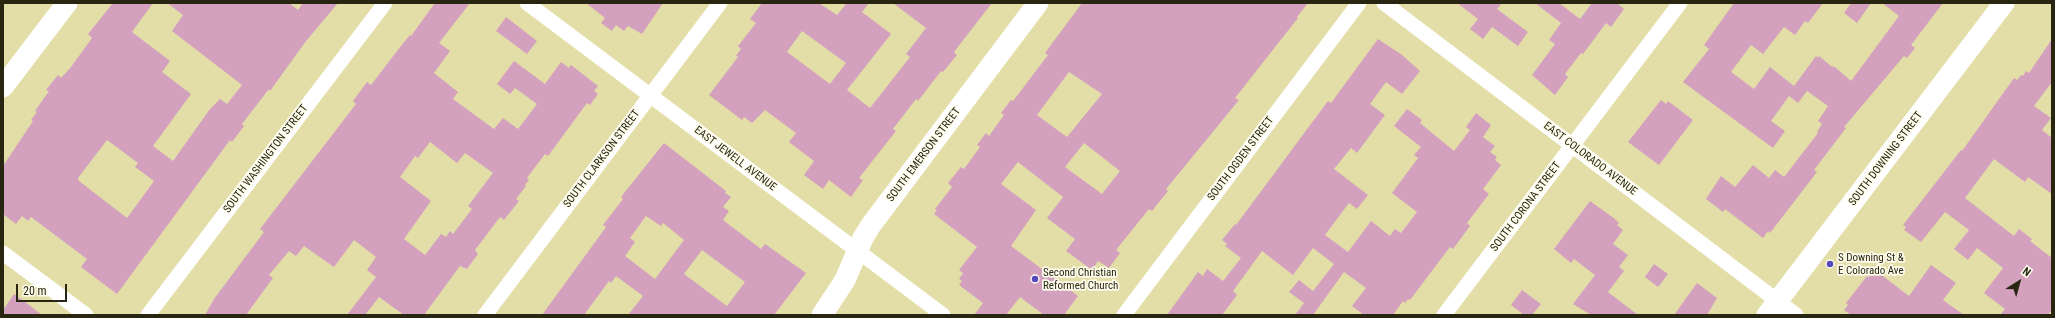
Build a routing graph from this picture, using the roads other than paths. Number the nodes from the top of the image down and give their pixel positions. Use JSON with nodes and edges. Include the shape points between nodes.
{"nodes":[{"id":1,"x":67,"y":3,"type":"edge"},
{"id":2,"x":385,"y":3,"type":"edge"},
{"id":3,"x":527,"y":3,"type":"edge"},
{"id":4,"x":720,"y":3,"type":"edge"},
{"id":5,"x":1038,"y":3,"type":"edge"},
{"id":6,"x":1359,"y":3,"type":"edge"},
{"id":7,"x":1384,"y":3,"type":"edge"},
{"id":8,"x":1680,"y":3,"type":"edge"},
{"id":9,"x":2004,"y":3,"type":"edge"},
{"id":10,"x":3,"y":87,"type":"edge"},
{"id":11,"x":650,"y":95,"type":"junction"},
{"id":12,"x":1572,"y":145,"type":"junction"},
{"id":13,"x":858,"y":251,"type":"junction"},
{"id":14,"x":3,"y":252,"type":"edge"},
{"id":15,"x":1773,"y":308,"type":"edge"},
{"id":16,"x":86,"y":315,"type":"edge"},
{"id":17,"x":148,"y":315,"type":"edge"},
{"id":18,"x":485,"y":315,"type":"edge"},
{"id":19,"x":822,"y":315,"type":"edge"},
{"id":20,"x":943,"y":315,"type":"edge"},
{"id":21,"x":1124,"y":315,"type":"edge"},
{"id":22,"x":1444,"y":315,"type":"edge"},
{"id":23,"x":1796,"y":315,"type":"edge"}],
"edges":[{"from":1,"to":10,"type":"street"},
{"from":2,"to":17,"type":"street","name":"SOUTH WASHINGTON STREET"},
{"from":3,"to":11,"type":"street","name":"EAST JEWELL AVENUE"},
{"from":4,"to":11,"type":"street","name":"SOUTH CLARKSON STREET"},
{"from":5,"to":13,"type":"street","name":"SOUTH EMERSON STREET","via":[[872,225]]},
{"from":6,"to":21,"type":"street","name":"SOUTH OGDEN STREET"},
{"from":7,"to":12,"type":"street","name":"EAST COLORADO AVENUE"},
{"from":8,"to":12,"type":"street","name":"SOUTH CORONA STREET"},
{"from":9,"to":15,"type":"street","name":"SOUTH DOWNING STREET"},
{"from":11,"to":13,"type":"street","name":"EAST JEWELL AVENUE"},
{"from":11,"to":18,"type":"street","name":"SOUTH CLARKSON STREET"},
{"from":12,"to":15,"type":"street","name":"EAST COLORADO AVENUE"},
{"from":12,"to":22,"type":"street","name":"SOUTH CORONA STREET"},
{"from":13,"to":19,"type":"street","name":"SOUTH EMERSON STREET","via":[[846,280]]},
{"from":13,"to":20,"type":"street","name":"EAST JEWELL AVENUE"},
{"from":14,"to":16,"type":"street"},
{"from":15,"to":23,"type":"street","name":"EAST COLORADO AVENUE"}]}
